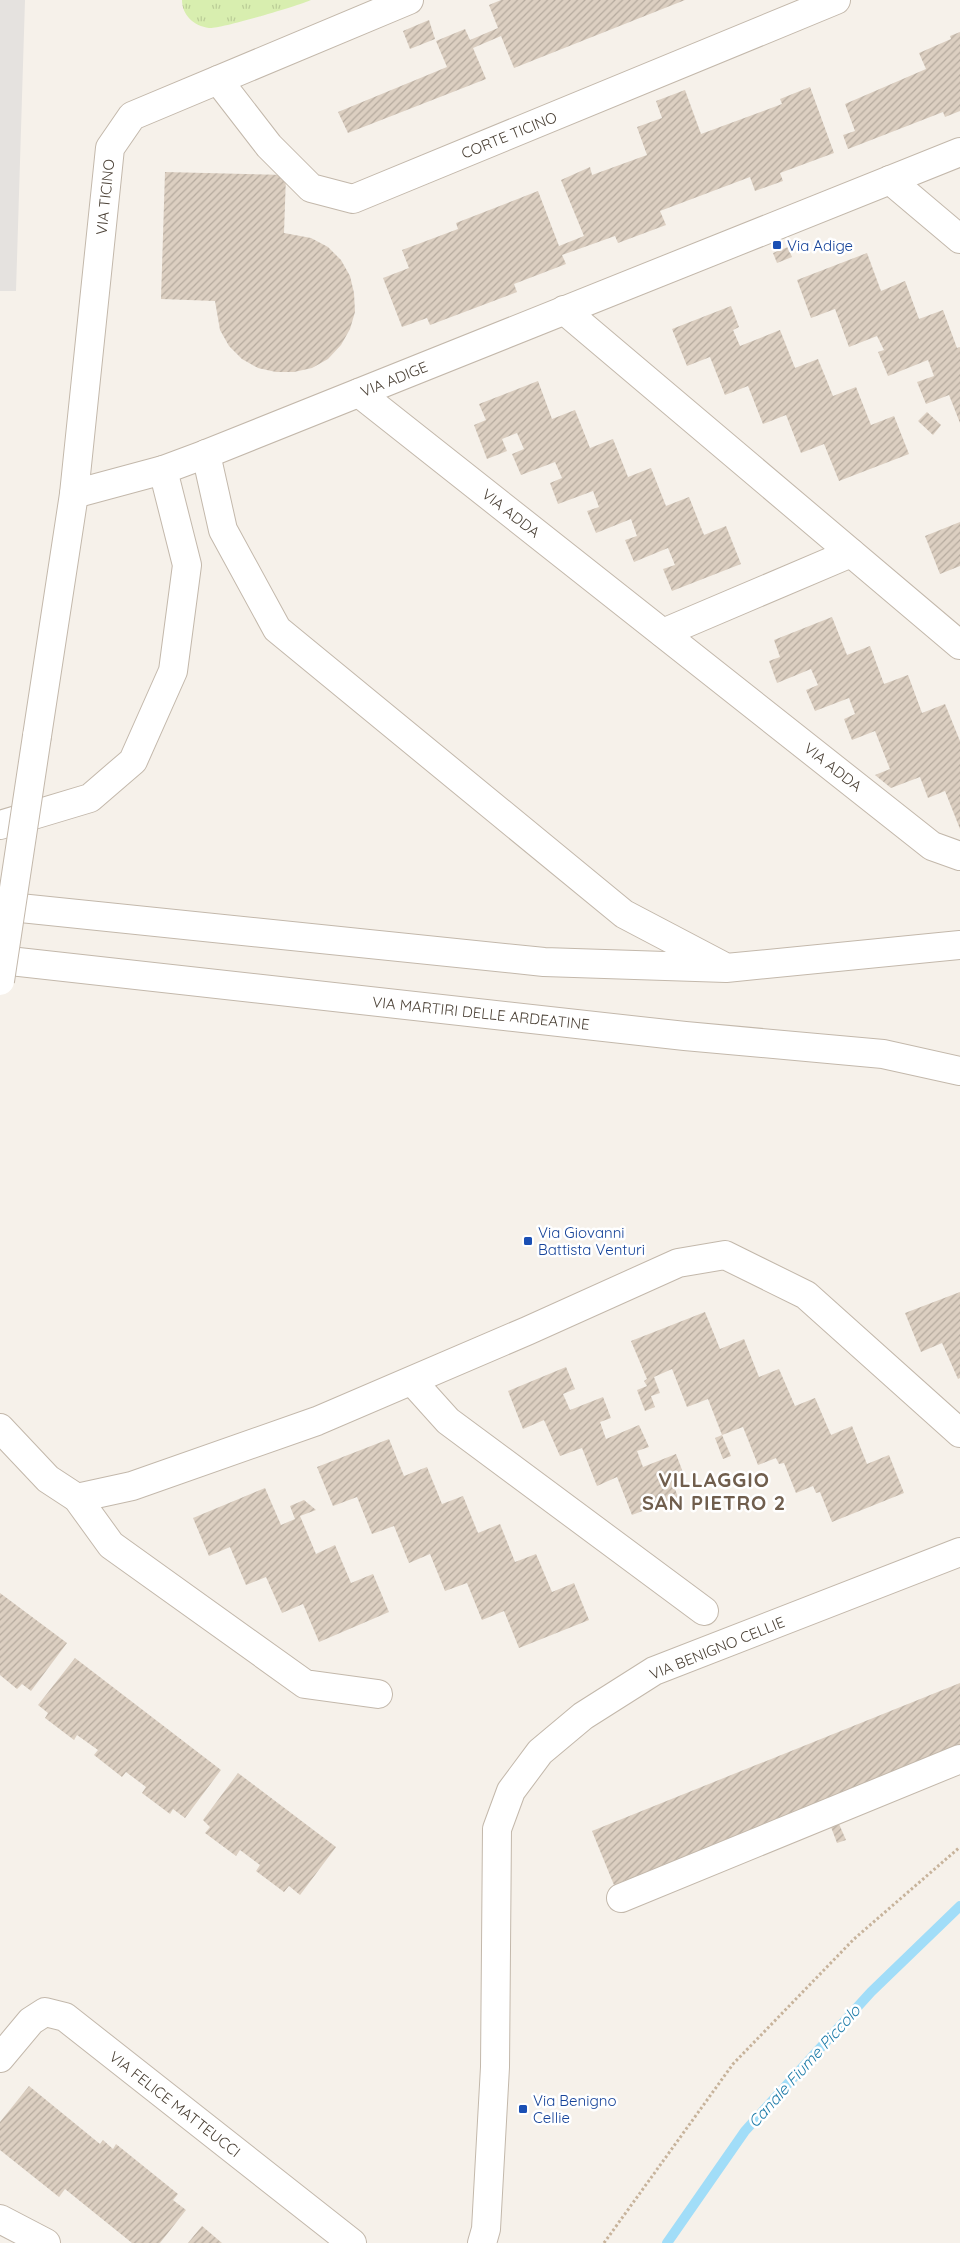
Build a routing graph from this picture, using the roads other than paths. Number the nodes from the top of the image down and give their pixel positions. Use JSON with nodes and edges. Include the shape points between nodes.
{"nodes":[{"id":1,"x":409,"y":0,"type":"edge"},
{"id":2,"x":836,"y":0,"type":"edge"},
{"id":3,"x":218,"y":80,"type":"junction"},
{"id":4,"x":960,"y":152,"type":"edge"},
{"id":5,"x":890,"y":180,"type":"junction"},
{"id":6,"x":960,"y":240,"type":"edge"},
{"id":7,"x":564,"y":310,"type":"junction"},
{"id":8,"x":360,"y":392,"type":"junction"},
{"id":9,"x":206,"y":454,"type":"junction"},
{"id":10,"x":163,"y":470,"type":"junction"},
{"id":11,"x":74,"y":494,"type":"junction"},
{"id":12,"x":851,"y":553,"type":"junction"},
{"id":13,"x":663,"y":633,"type":"junction"},
{"id":14,"x":960,"y":645,"type":"edge"},
{"id":15,"x":0,"y":825,"type":"edge"},
{"id":16,"x":960,"y":856,"type":"edge"},
{"id":17,"x":0,"y":906,"type":"edge"},
{"id":18,"x":960,"y":945,"type":"edge"},
{"id":19,"x":0,"y":960,"type":"edge"},
{"id":20,"x":726,"y":968,"type":"junction"},
{"id":21,"x":0,"y":981,"type":"edge"},
{"id":22,"x":960,"y":1071,"type":"edge"},
{"id":23,"x":412,"y":1380,"type":"junction"},
{"id":24,"x":0,"y":1428,"type":"edge"},
{"id":25,"x":960,"y":1433,"type":"edge"},
{"id":26,"x":77,"y":1498,"type":"junction"},
{"id":27,"x":960,"y":1552,"type":"edge"},
{"id":28,"x":704,"y":1611,"type":"dead end"},
{"id":29,"x":378,"y":1694,"type":"dead end"},
{"id":30,"x":960,"y":1759,"type":"edge"},
{"id":31,"x":621,"y":1898,"type":"dead end"},
{"id":32,"x":0,"y":2058,"type":"edge"},
{"id":33,"x":0,"y":2219,"type":"edge"},
{"id":34,"x":46,"y":2243,"type":"edge"},
{"id":35,"x":352,"y":2243,"type":"edge"},
{"id":36,"x":482,"y":2243,"type":"edge"}],
"edges":[{"from":1,"to":3,"type":"street","name":"VIA TICINO"},
{"from":2,"to":3,"type":"street","name":"CORTE TICINO","via":[[353,199],[311,188],[269,146]]},
{"from":3,"to":11,"type":"street","name":"VIA TICINO","via":[[132,116],[110,148]]},
{"from":4,"to":5,"type":"street","name":"VIA ADIGE"},
{"from":5,"to":6,"type":"street"},
{"from":5,"to":7,"type":"street","name":"VIA ADIGE"},
{"from":7,"to":8,"type":"street","name":"VIA ADIGE"},
{"from":7,"to":12,"type":"street"},
{"from":8,"to":9,"type":"street","name":"VIA ADIGE"},
{"from":8,"to":13,"type":"street","name":"VIA ADDA"},
{"from":9,"to":10,"type":"street","name":"VIA ADIGE"},
{"from":9,"to":20,"type":"street","via":[[223,530],[277,629],[624,914]]},
{"from":10,"to":11,"type":"street","name":"VIA ADIGE"},
{"from":10,"to":15,"type":"street","via":[[187,565],[173,671],[133,761],[90,798]]},
{"from":11,"to":21,"type":"street","name":"VIA TICINO","bridge":true},
{"from":12,"to":13,"type":"street"},
{"from":12,"to":14,"type":"street"},
{"from":13,"to":16,"type":"street","name":"VIA ADDA","via":[[932,846]]},
{"from":17,"to":20,"type":"street","via":[[544,962]]},
{"from":18,"to":20,"type":"street"},
{"from":19,"to":22,"type":"street","name":"VIA MARTIRI DELLE ARDEATINE","via":[[685,1036],[883,1054]]},
{"from":23,"to":25,"type":"street","via":[[678,1263],[725,1255],[806,1295]]},
{"from":23,"to":26,"type":"street","via":[[317,1421],[132,1486]]},
{"from":23,"to":28,"type":"street","via":[[448,1421]]},
{"from":24,"to":26,"type":"street","via":[[48,1478]]},
{"from":26,"to":29,"type":"street","via":[[111,1545],[305,1684]]},
{"from":27,"to":36,"type":"street","name":"VIA BENIGNO CELLIE","via":[[654,1671],[583,1716],[540,1752],[511,1791],[497,1829],[495,2066],[486,2229]]},
{"from":30,"to":31,"type":"street"},
{"from":32,"to":35,"type":"street","name":"VIA FELICE MATTEUCCI","via":[[31,2021],[45,2012],[65,2017]]},
{"from":33,"to":34,"type":"street"}]}
